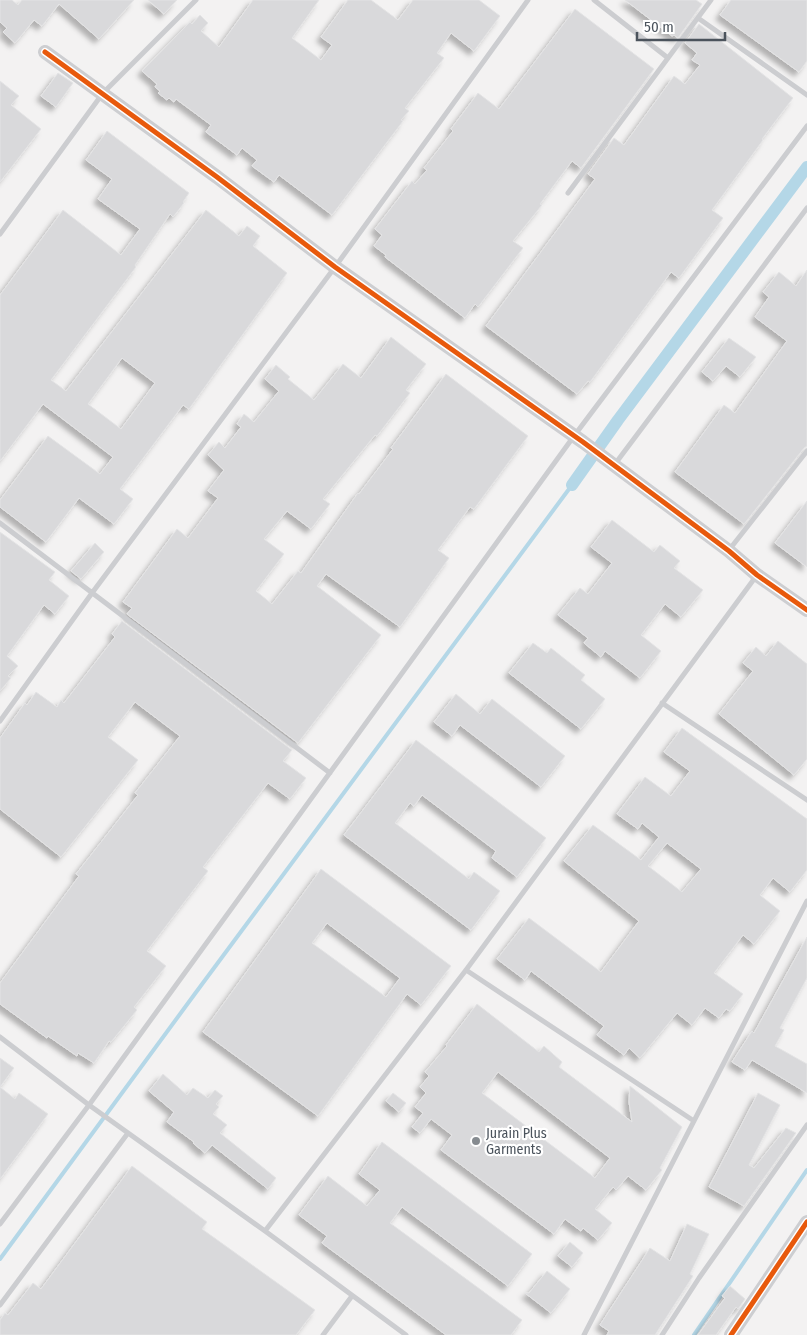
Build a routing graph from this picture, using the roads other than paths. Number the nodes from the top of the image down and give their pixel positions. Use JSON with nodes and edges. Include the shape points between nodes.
{"nodes":[{"id":1,"x":196,"y":0,"type":"edge"},
{"id":2,"x":528,"y":0,"type":"edge"},
{"id":3,"x":594,"y":0,"type":"edge"},
{"id":4,"x":711,"y":0,"type":"edge"},
{"id":5,"x":698,"y":18,"type":"junction"},
{"id":6,"x":45,"y":52,"type":"dead end"},
{"id":7,"x":668,"y":58,"type":"junction"},
{"id":8,"x":103,"y":93,"type":"junction"},
{"id":9,"x":807,"y":95,"type":"edge"},
{"id":10,"x":807,"y":126,"type":"edge"},
{"id":11,"x":568,"y":193,"type":"dead end"},
{"id":12,"x":807,"y":208,"type":"edge"},
{"id":13,"x":0,"y":234,"type":"edge"},
{"id":14,"x":336,"y":267,"type":"junction"},
{"id":15,"x":578,"y":439,"type":"junction"},
{"id":16,"x":807,"y":451,"type":"edge"},
{"id":17,"x":615,"y":465,"type":"junction"},
{"id":18,"x":0,"y":523,"type":"edge"},
{"id":19,"x":729,"y":551,"type":"junction"},
{"id":20,"x":757,"y":575,"type":"junction"},
{"id":21,"x":92,"y":593,"type":"junction"},
{"id":22,"x":807,"y":610,"type":"edge"},
{"id":23,"x":662,"y":703,"type":"junction"},
{"id":24,"x":0,"y":720,"type":"edge"},
{"id":25,"x":330,"y":773,"type":"junction"},
{"id":26,"x":807,"y":800,"type":"edge"},
{"id":27,"x":807,"y":901,"type":"edge"},
{"id":28,"x":466,"y":970,"type":"junction"},
{"id":29,"x":0,"y":1037,"type":"edge"},
{"id":30,"x":89,"y":1105,"type":"junction"},
{"id":31,"x":694,"y":1121,"type":"junction"},
{"id":32,"x":807,"y":1125,"type":"edge"},
{"id":33,"x":128,"y":1133,"type":"junction"},
{"id":34,"x":807,"y":1222,"type":"edge"},
{"id":35,"x":0,"y":1224,"type":"edge"},
{"id":36,"x":265,"y":1231,"type":"junction"},
{"id":37,"x":352,"y":1296,"type":"junction"},
{"id":38,"x":0,"y":1305,"type":"edge"},
{"id":39,"x":323,"y":1335,"type":"edge"},
{"id":40,"x":406,"y":1335,"type":"edge"},
{"id":41,"x":584,"y":1335,"type":"edge"},
{"id":42,"x":662,"y":1335,"type":"edge"},
{"id":43,"x":731,"y":1335,"type":"edge"}],
"edges":[{"from":1,"to":8,"type":"lane"},
{"from":2,"to":14,"type":"lane"},
{"from":3,"to":7,"type":"lane"},
{"from":4,"to":5,"type":"lane"},
{"from":5,"to":7,"type":"lane"},
{"from":5,"to":9,"type":"lane"},
{"from":6,"to":8,"type":"street"},
{"from":7,"to":11,"type":"lane"},
{"from":8,"to":13,"type":"lane"},
{"from":8,"to":14,"type":"street"},
{"from":10,"to":15,"type":"lane"},
{"from":12,"to":17,"type":"lane"},
{"from":14,"to":15,"type":"street"},
{"from":14,"to":21,"type":"lane"},
{"from":15,"to":17,"type":"street"},
{"from":15,"to":25,"type":"lane"},
{"from":16,"to":19,"type":"lane"},
{"from":17,"to":19,"type":"street"},
{"from":18,"to":21,"type":"lane"},
{"from":19,"to":20,"type":"street"},
{"from":20,"to":22,"type":"street"},
{"from":20,"to":23,"type":"lane"},
{"from":21,"to":24,"type":"lane"},
{"from":21,"to":25,"type":"lane"},
{"from":23,"to":26,"type":"lane"},
{"from":23,"to":28,"type":"lane"},
{"from":25,"to":30,"type":"lane"},
{"from":27,"to":31,"type":"lane"},
{"from":28,"to":31,"type":"lane"},
{"from":28,"to":36,"type":"lane"},
{"from":29,"to":30,"type":"lane"},
{"from":30,"to":33,"type":"lane"},
{"from":30,"to":35,"type":"lane"},
{"from":31,"to":41,"type":"lane"},
{"from":32,"to":42,"type":"lane"},
{"from":33,"to":36,"type":"lane"},
{"from":33,"to":38,"type":"lane"},
{"from":34,"to":43,"type":"street"},
{"from":36,"to":37,"type":"lane"},
{"from":37,"to":39,"type":"lane"},
{"from":37,"to":40,"type":"lane"}]}
